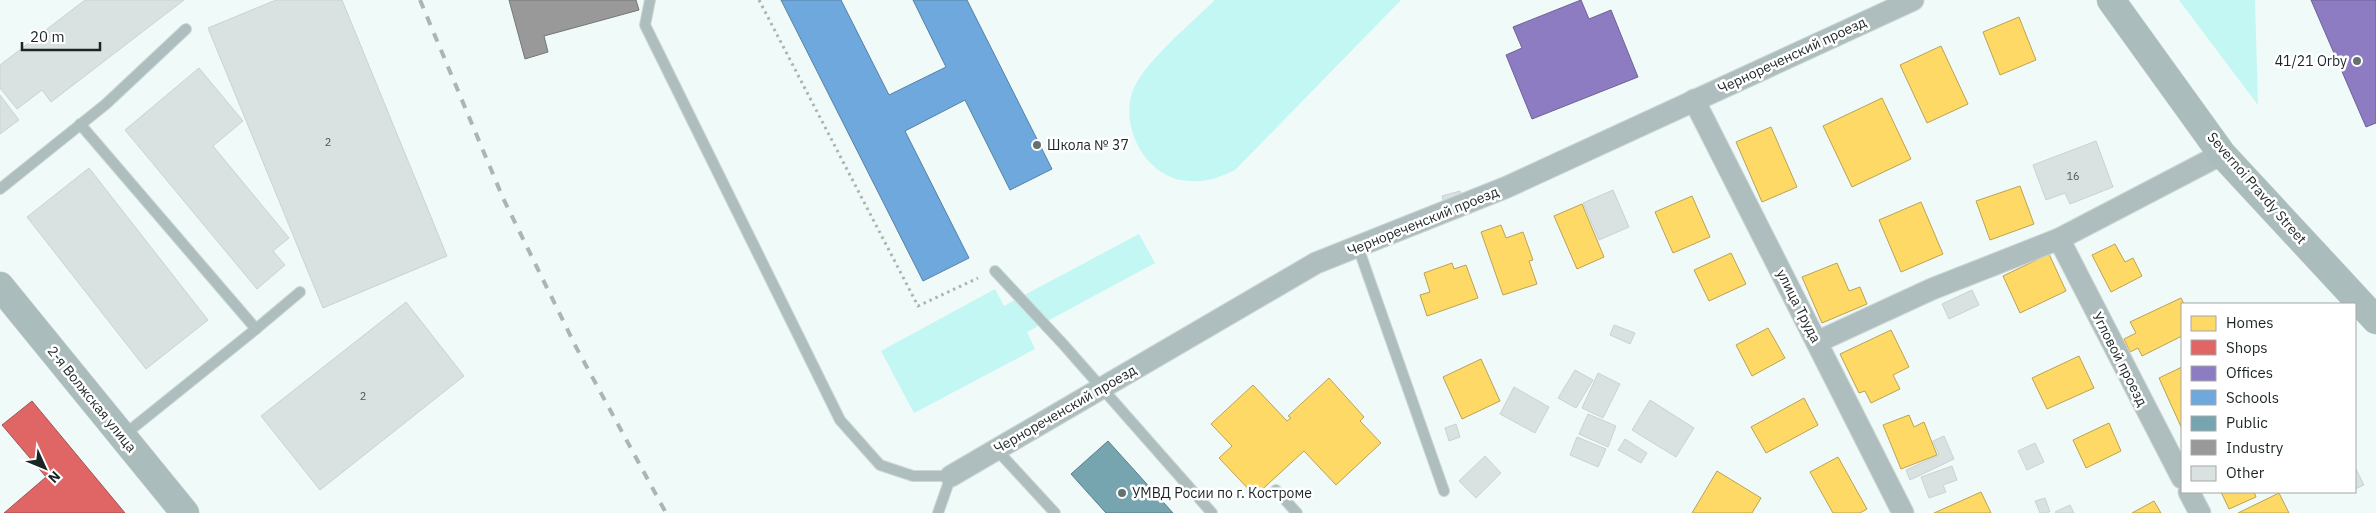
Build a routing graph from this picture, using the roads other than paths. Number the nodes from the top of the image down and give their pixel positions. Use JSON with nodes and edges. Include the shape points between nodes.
{"nodes":[{"id":1,"x":650,"y":0,"type":"edge"},
{"id":2,"x":1913,"y":0,"type":"edge"},
{"id":3,"x":2111,"y":0,"type":"edge"},
{"id":4,"x":186,"y":29,"type":"dead end"},
{"id":5,"x":1694,"y":100,"type":"junction"},
{"id":6,"x":80,"y":124,"type":"junction"},
{"id":7,"x":2222,"y":154,"type":"junction"},
{"id":8,"x":0,"y":189,"type":"edge"},
{"id":9,"x":2059,"y":239,"type":"junction"},
{"id":10,"x":1358,"y":247,"type":"junction"},
{"id":11,"x":995,"y":271,"type":"road end"},
{"id":12,"x":0,"y":286,"type":"edge"},
{"id":13,"x":300,"y":292,"type":"dead end"},
{"id":14,"x":2376,"y":320,"type":"edge"},
{"id":15,"x":256,"y":329,"type":"junction"},
{"id":16,"x":1817,"y":342,"type":"junction"},
{"id":17,"x":1102,"y":388,"type":"junction"},
{"id":18,"x":123,"y":436,"type":"junction"},
{"id":19,"x":996,"y":450,"type":"junction"},
{"id":20,"x":951,"y":476,"type":"junction"},
{"id":21,"x":2181,"y":476,"type":"edge"},
{"id":22,"x":1276,"y":490,"type":"dead end"},
{"id":23,"x":1444,"y":491,"type":"dead end"},
{"id":24,"x":2190,"y":493,"type":"edge"},
{"id":25,"x":185,"y":513,"type":"edge"},
{"id":26,"x":938,"y":513,"type":"edge"},
{"id":27,"x":1054,"y":513,"type":"edge"},
{"id":28,"x":1212,"y":513,"type":"edge"},
{"id":29,"x":1297,"y":513,"type":"edge"},
{"id":30,"x":1903,"y":513,"type":"edge"},
{"id":31,"x":2200,"y":513,"type":"edge"}],
"edges":[{"from":1,"to":20,"type":"lane","via":[[645,25],[840,420],[880,465],[913,476]]},
{"from":2,"to":5,"type":"street","name":"Чернореченский проезд"},
{"from":3,"to":7,"type":"main road","name":"Severnoi Pravdy Street"},
{"from":4,"to":6,"type":"lane"},
{"from":5,"to":10,"type":"street","name":"Чернореченский проезд","via":[[1508,187]]},
{"from":5,"to":16,"type":"street","name":"улица Труда"},
{"from":6,"to":8,"type":"lane"},
{"from":6,"to":15,"type":"lane"},
{"from":7,"to":9,"type":"street"},
{"from":7,"to":14,"type":"main road","name":"Severnoi Pravdy Street"},
{"from":9,"to":16,"type":"street","via":[[1932,289]]},
{"from":9,"to":21,"type":"street","name":"Угловой проезд"},
{"from":10,"to":17,"type":"street","name":"Чернореченский проезд","via":[[1316,263]]},
{"from":10,"to":23,"type":"lane"},
{"from":11,"to":17,"type":"lane"},
{"from":12,"to":18,"type":"main road","name":"2-я Волжская улица"},
{"from":13,"to":15,"type":"lane"},
{"from":15,"to":18,"type":"lane"},
{"from":16,"to":30,"type":"street","name":"улица Труда"},
{"from":17,"to":19,"type":"street","name":"Чернореченский проезд"},
{"from":17,"to":28,"type":"lane"},
{"from":18,"to":25,"type":"main road","name":"2-я Волжская улица"},
{"from":19,"to":20,"type":"street","name":"Чернореченский проезд"},
{"from":19,"to":27,"type":"lane"},
{"from":20,"to":26,"type":"lane"},
{"from":22,"to":29,"type":"lane"},
{"from":24,"to":31,"type":"street"}]}
